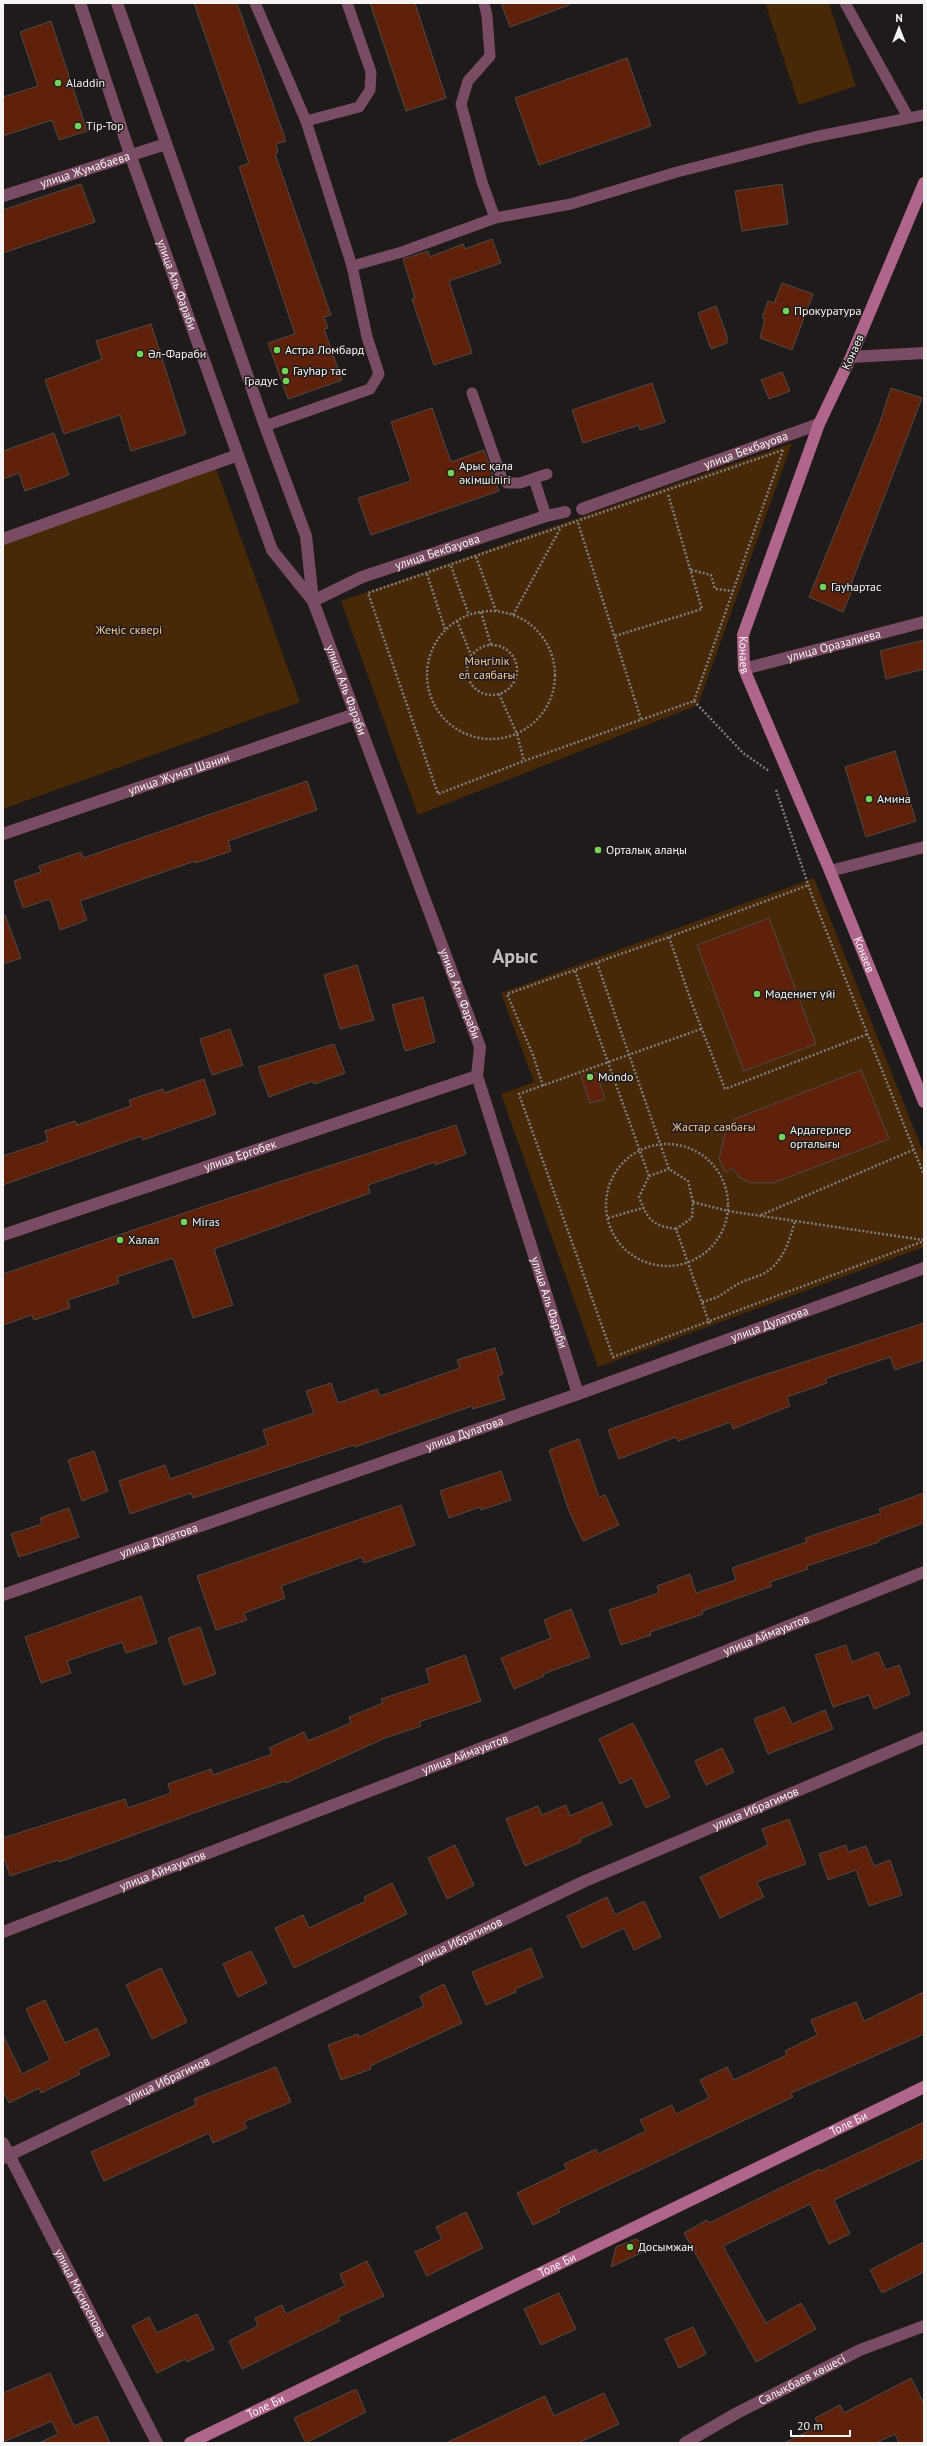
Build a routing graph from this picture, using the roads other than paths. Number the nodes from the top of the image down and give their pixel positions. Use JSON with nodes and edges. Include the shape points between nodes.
{"nodes":[{"id":1,"x":80,"y":3,"type":"edge"},
{"id":2,"x":117,"y":3,"type":"edge"},
{"id":3,"x":255,"y":3,"type":"edge"},
{"id":4,"x":347,"y":3,"type":"edge"},
{"id":5,"x":484,"y":3,"type":"edge"},
{"id":6,"x":845,"y":3,"type":"edge"},
{"id":7,"x":924,"y":115,"type":"edge"},
{"id":8,"x":908,"y":117,"type":"junction"},
{"id":9,"x":306,"y":121,"type":"junction"},
{"id":10,"x":166,"y":144,"type":"junction"},
{"id":11,"x":131,"y":157,"type":"junction"},
{"id":12,"x":924,"y":183,"type":"edge"},
{"id":13,"x":3,"y":196,"type":"edge"},
{"id":14,"x":495,"y":218,"type":"junction"},
{"id":15,"x":352,"y":266,"type":"junction"},
{"id":16,"x":924,"y":353,"type":"edge"},
{"id":17,"x":851,"y":357,"type":"junction"},
{"id":18,"x":472,"y":393,"type":"dead end"},
{"id":19,"x":820,"y":424,"type":"junction"},
{"id":20,"x":265,"y":426,"type":"junction"},
{"id":21,"x":238,"y":455,"type":"junction"},
{"id":22,"x":547,"y":474,"type":"dead end"},
{"id":23,"x":534,"y":479,"type":"junction"},
{"id":24,"x":582,"y":510,"type":"dead end"},
{"id":25,"x":565,"y":512,"type":"dead end"},
{"id":26,"x":546,"y":516,"type":"junction"},
{"id":27,"x":3,"y":539,"type":"edge"},
{"id":28,"x":312,"y":600,"type":"junction"},
{"id":29,"x":924,"y":622,"type":"edge"},
{"id":30,"x":744,"y":669,"type":"junction"},
{"id":31,"x":355,"y":714,"type":"junction"},
{"id":32,"x":3,"y":834,"type":"edge"},
{"id":33,"x":924,"y":847,"type":"edge"},
{"id":34,"x":830,"y":871,"type":"junction"},
{"id":35,"x":477,"y":1076,"type":"junction"},
{"id":36,"x":924,"y":1102,"type":"edge"},
{"id":37,"x":3,"y":1235,"type":"edge"},
{"id":38,"x":924,"y":1268,"type":"edge"},
{"id":39,"x":578,"y":1394,"type":"junction"},
{"id":40,"x":924,"y":1572,"type":"edge"},
{"id":41,"x":3,"y":1595,"type":"edge"},
{"id":42,"x":924,"y":1737,"type":"edge"},
{"id":43,"x":3,"y":1932,"type":"edge"},
{"id":44,"x":924,"y":2087,"type":"edge"},
{"id":45,"x":3,"y":2143,"type":"edge"},
{"id":46,"x":6,"y":2157,"type":"edge"},
{"id":47,"x":924,"y":2326,"type":"edge"},
{"id":48,"x":157,"y":2443,"type":"edge"},
{"id":49,"x":190,"y":2443,"type":"edge"},
{"id":50,"x":685,"y":2443,"type":"edge"}],
"edges":[{"from":1,"to":11,"type":"street","name":"улица Аль Фараби"},
{"from":2,"to":10,"type":"street","name":"улица Аль Фараби"},
{"from":3,"to":9,"type":"lane"},
{"from":4,"to":9,"type":"lane","via":[[371,72],[370,90],[360,107]]},
{"from":5,"to":14,"type":"lane","via":[[490,56],[468,81],[461,104],[482,182]]},
{"from":6,"to":8,"type":"lane"},
{"from":7,"to":8,"type":"lane"},
{"from":8,"to":14,"type":"lane","via":[[814,137],[684,170],[571,204]]},
{"from":9,"to":15,"type":"lane"},
{"from":10,"to":11,"type":"street","name":"улица Жумабаева"},
{"from":10,"to":20,"type":"street","name":"улица Аль Фараби"},
{"from":11,"to":13,"type":"street","name":"улица Жумабаева"},
{"from":11,"to":21,"type":"street","name":"улица Аль Фараби"},
{"from":12,"to":17,"type":"main road","name":"Конаев"},
{"from":14,"to":15,"type":"lane","via":[[402,252]]},
{"from":15,"to":20,"type":"lane","via":[[367,337],[379,374],[370,389]]},
{"from":16,"to":17,"type":"street"},
{"from":17,"to":19,"type":"main road","name":"Конаев"},
{"from":18,"to":23,"type":"lane","via":[[502,479],[507,484],[520,484]]},
{"from":19,"to":24,"type":"street","name":"улица Бекбауова"},
{"from":19,"to":30,"type":"main road","name":"Конаев","via":[[743,635]]},
{"from":20,"to":28,"type":"street","name":"улица Аль Фараби","via":[[306,536]]},
{"from":21,"to":27,"type":"street"},
{"from":21,"to":28,"type":"street","name":"улица Аль Фараби","via":[[272,550]]},
{"from":22,"to":23,"type":"lane"},
{"from":23,"to":26,"type":"lane"},
{"from":25,"to":26,"type":"street","name":"улица Бекбауова"},
{"from":26,"to":28,"type":"street","name":"улица Бекбауова","via":[[362,578]]},
{"from":28,"to":31,"type":"street","name":"улица Аль Фараби"},
{"from":29,"to":30,"type":"street","name":"улица Оразалиева"},
{"from":30,"to":34,"type":"main road","name":"Конаев"},
{"from":31,"to":32,"type":"street","name":"улица Жумат Шанин"},
{"from":31,"to":35,"type":"street","name":"улица Аль Фараби","via":[[480,1047]]},
{"from":33,"to":34,"type":"street"},
{"from":34,"to":36,"type":"main road","name":"Конаев"},
{"from":35,"to":37,"type":"street","name":"улица Ергобек"},
{"from":35,"to":39,"type":"street","name":"улица Аль Фараби"},
{"from":38,"to":39,"type":"street","name":"улица Дулатова"},
{"from":39,"to":41,"type":"street","name":"улица Дулатова"},
{"from":40,"to":43,"type":"street","name":"улица Аймауытов","via":[[510,1737]]},
{"from":42,"to":46,"type":"street","name":"улица Ибрагимов","via":[[585,1881]]},
{"from":44,"to":49,"type":"main road","name":"Толе Би"},
{"from":45,"to":46,"type":"street","name":"улица Мусирепова"},
{"from":46,"to":48,"type":"street","name":"улица Мусирепова"},
{"from":47,"to":50,"type":"street","name":"Салықбаев көшесі","via":[[860,2350],[737,2413]]}]}
